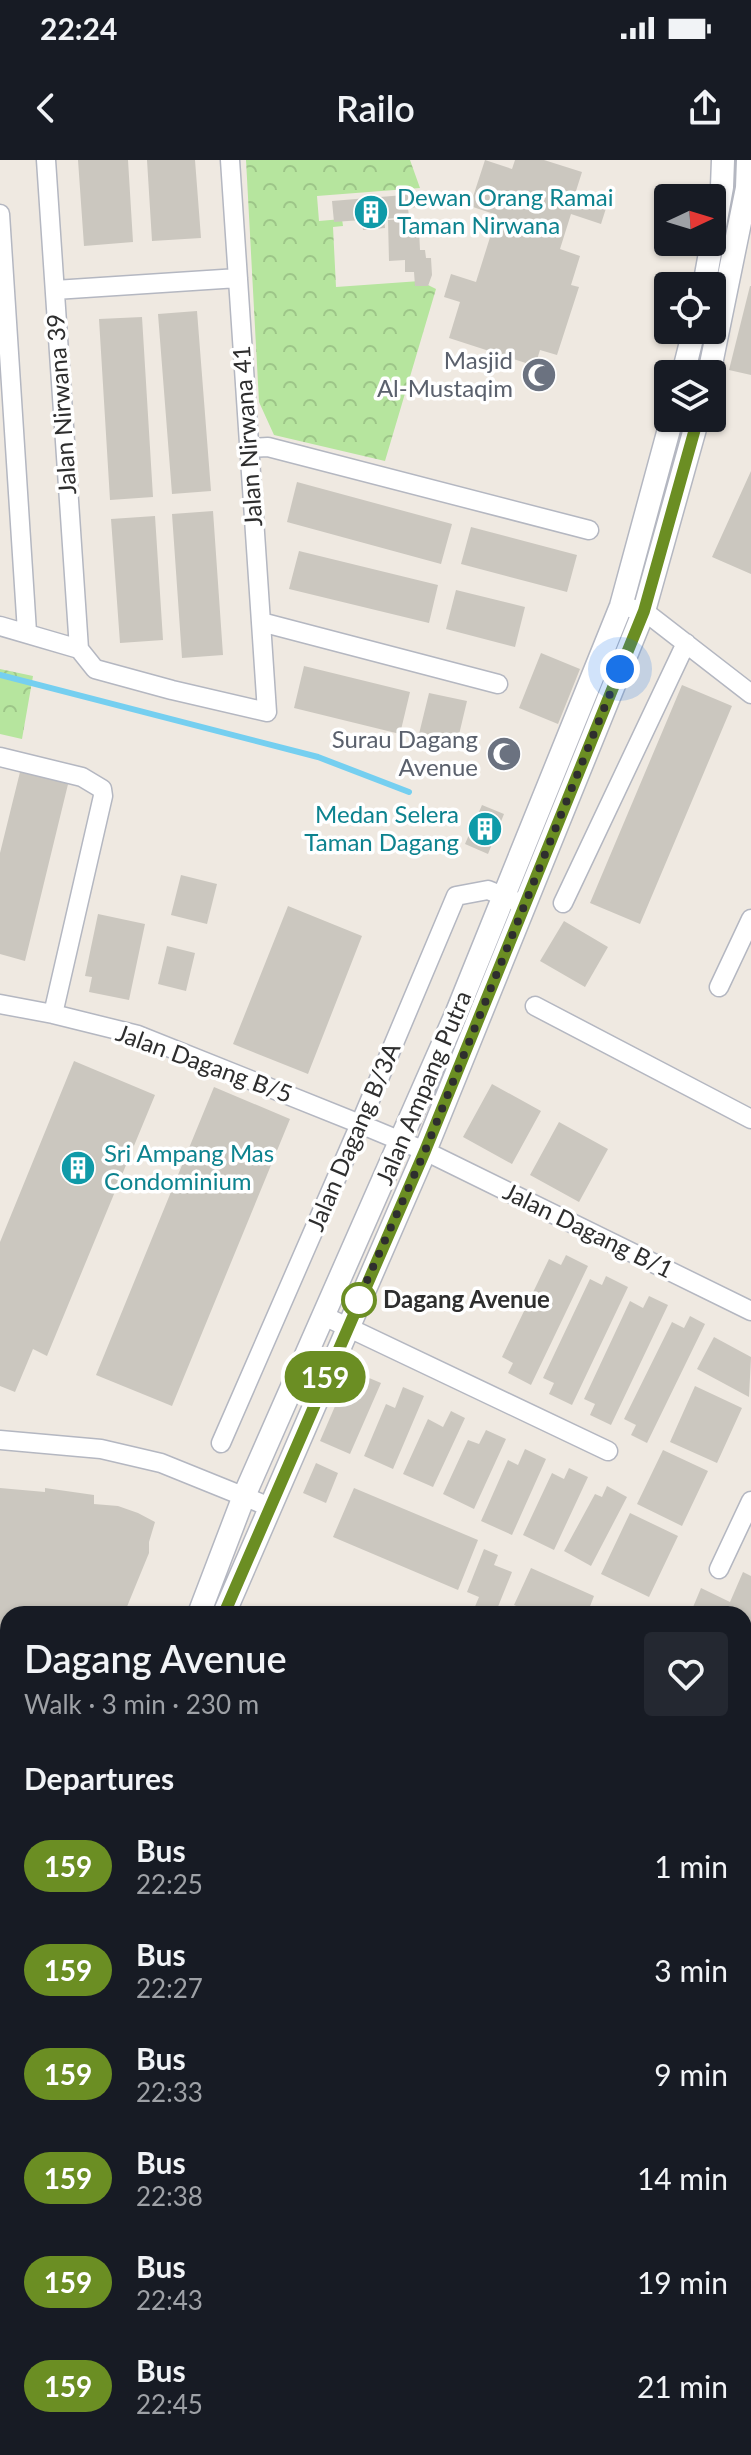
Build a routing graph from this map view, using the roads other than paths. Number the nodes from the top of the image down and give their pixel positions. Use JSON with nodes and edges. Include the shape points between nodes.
{"nodes":[{"id":1,"x":46,"y":160,"type":"edge"},
{"id":2,"x":230,"y":160,"type":"edge"},
{"id":3,"x":723,"y":160,"type":"edge"},
{"id":4,"x":748,"y":160,"type":"edge"},
{"id":5,"x":0,"y":214,"type":"edge"},
{"id":6,"x":707,"y":272,"type":"edge"},
{"id":7,"x":238,"y":278,"type":"junction"},
{"id":8,"x":55,"y":290,"type":"junction"},
{"id":9,"x":712,"y":360,"type":"edge"},
{"id":10,"x":668,"y":432,"type":"edge"},
{"id":11,"x":694,"y":432,"type":"edge"},
{"id":12,"x":249,"y":448,"type":"junction"},
{"id":13,"x":589,"y":530,"type":"dead end"},
{"id":14,"x":621,"y":606,"type":"junction"},
{"id":15,"x":644,"y":611,"type":"junction"},
{"id":16,"x":261,"y":622,"type":"junction"},
{"id":17,"x":0,"y":626,"type":"edge"},
{"id":18,"x":27,"y":632,"type":"junction"},
{"id":19,"x":686,"y":643,"type":"junction"},
{"id":20,"x":79,"y":649,"type":"junction"},
{"id":21,"x":498,"y":684,"type":"dead end"},
{"id":22,"x":751,"y":694,"type":"edge"},
{"id":23,"x":0,"y":757,"type":"edge"},
{"id":24,"x":514,"y":900,"type":"junction"},
{"id":25,"x":563,"y":903,"type":"dead end"},
{"id":26,"x":751,"y":919,"type":"edge"},
{"id":27,"x":719,"y":987,"type":"dead end"},
{"id":28,"x":0,"y":1004,"type":"edge"},
{"id":29,"x":535,"y":1006,"type":"dead end"},
{"id":30,"x":53,"y":1014,"type":"junction"},
{"id":31,"x":751,"y":1119,"type":"edge"},
{"id":32,"x":360,"y":1124,"type":"junction"},
{"id":33,"x":402,"y":1141,"type":"junction"},
{"id":34,"x":425,"y":1151,"type":"junction"},
{"id":35,"x":751,"y":1311,"type":"edge"},
{"id":36,"x":324,"y":1316,"type":"junction"},
{"id":37,"x":347,"y":1327,"type":"junction"},
{"id":38,"x":0,"y":1440,"type":"edge"},
{"id":39,"x":221,"y":1443,"type":"dead end"},
{"id":40,"x":608,"y":1451,"type":"dead end"},
{"id":41,"x":244,"y":1496,"type":"junction"},
{"id":42,"x":751,"y":1501,"type":"edge"},
{"id":43,"x":270,"y":1507,"type":"junction"},
{"id":44,"x":719,"y":1569,"type":"dead end"},
{"id":45,"x":202,"y":1606,"type":"edge"},
{"id":46,"x":227,"y":1606,"type":"edge"}],
"edges":[{"from":1,"to":8,"type":"street","name":"Jalan Nirwana 39"},
{"from":2,"to":7,"type":"street","name":"Jalan Nirwana 41"},
{"from":3,"to":6,"type":"street"},
{"from":4,"to":9,"type":"street"},
{"from":5,"to":18,"type":"street"},
{"from":7,"to":8,"type":"street"},
{"from":7,"to":12,"type":"street","name":"Jalan Nirwana 41"},
{"from":8,"to":20,"type":"street","name":"Jalan Nirwana 39"},
{"from":10,"to":14,"type":"street","name":"Jalan Ampang Putra"},
{"from":11,"to":15,"type":"street","name":"Jalan Ampang Putra"},
{"from":12,"to":13,"type":"street","via":[[268,447]]},
{"from":12,"to":16,"type":"street","name":"Jalan Nirwana 41"},
{"from":14,"to":15,"type":"street"},
{"from":14,"to":24,"type":"street","name":"Jalan Ampang Putra"},
{"from":15,"to":19,"type":"street"},
{"from":15,"to":24,"type":"street","name":"Jalan Ampang Putra"},
{"from":16,"to":20,"type":"street","name":"Jalan Nirwana 41","via":[[267,712],[95,669]]},
{"from":16,"to":21,"type":"street"},
{"from":17,"to":18,"type":"street"},
{"from":18,"to":20,"type":"street"},
{"from":19,"to":22,"type":"street"},
{"from":19,"to":25,"type":"street"},
{"from":23,"to":30,"type":"street","via":[[82,777],[102,789]]},
{"from":24,"to":32,"type":"street","name":"Jalan Dagang B/3A","via":[[488,890],[456,896]]},
{"from":24,"to":33,"type":"street","name":"Jalan Ampang Putra"},
{"from":24,"to":34,"type":"street","name":"Jalan Ampang Putra"},
{"from":26,"to":27,"type":"street"},
{"from":28,"to":30,"type":"street","name":"Jalan Dagang B/5"},
{"from":29,"to":31,"type":"street"},
{"from":30,"to":32,"type":"street","name":"Jalan Dagang B/5","via":[[138,1035]]},
{"from":32,"to":33,"type":"street","name":"Jalan Dagang B/5"},
{"from":32,"to":39,"type":"street","name":"Jalan Dagang B/3A"},
{"from":33,"to":34,"type":"street","name":"Jalan Dagang B/1"},
{"from":33,"to":36,"type":"street","name":"Jalan Ampang Putra"},
{"from":34,"to":35,"type":"street","name":"Jalan Dagang B/1"},
{"from":34,"to":37,"type":"street","name":"Jalan Ampang Putra"},
{"from":36,"to":37,"type":"street"},
{"from":36,"to":41,"type":"street","name":"Jalan Ampang Putra"},
{"from":37,"to":40,"type":"street"},
{"from":37,"to":43,"type":"street","name":"Jalan Ampang Putra"},
{"from":38,"to":41,"type":"street","via":[[161,1463]]},
{"from":41,"to":43,"type":"street"},
{"from":41,"to":45,"type":"street","name":"Jalan Ampang Putra"},
{"from":42,"to":44,"type":"street"},
{"from":43,"to":46,"type":"street","name":"Jalan Ampang Putra"}]}
